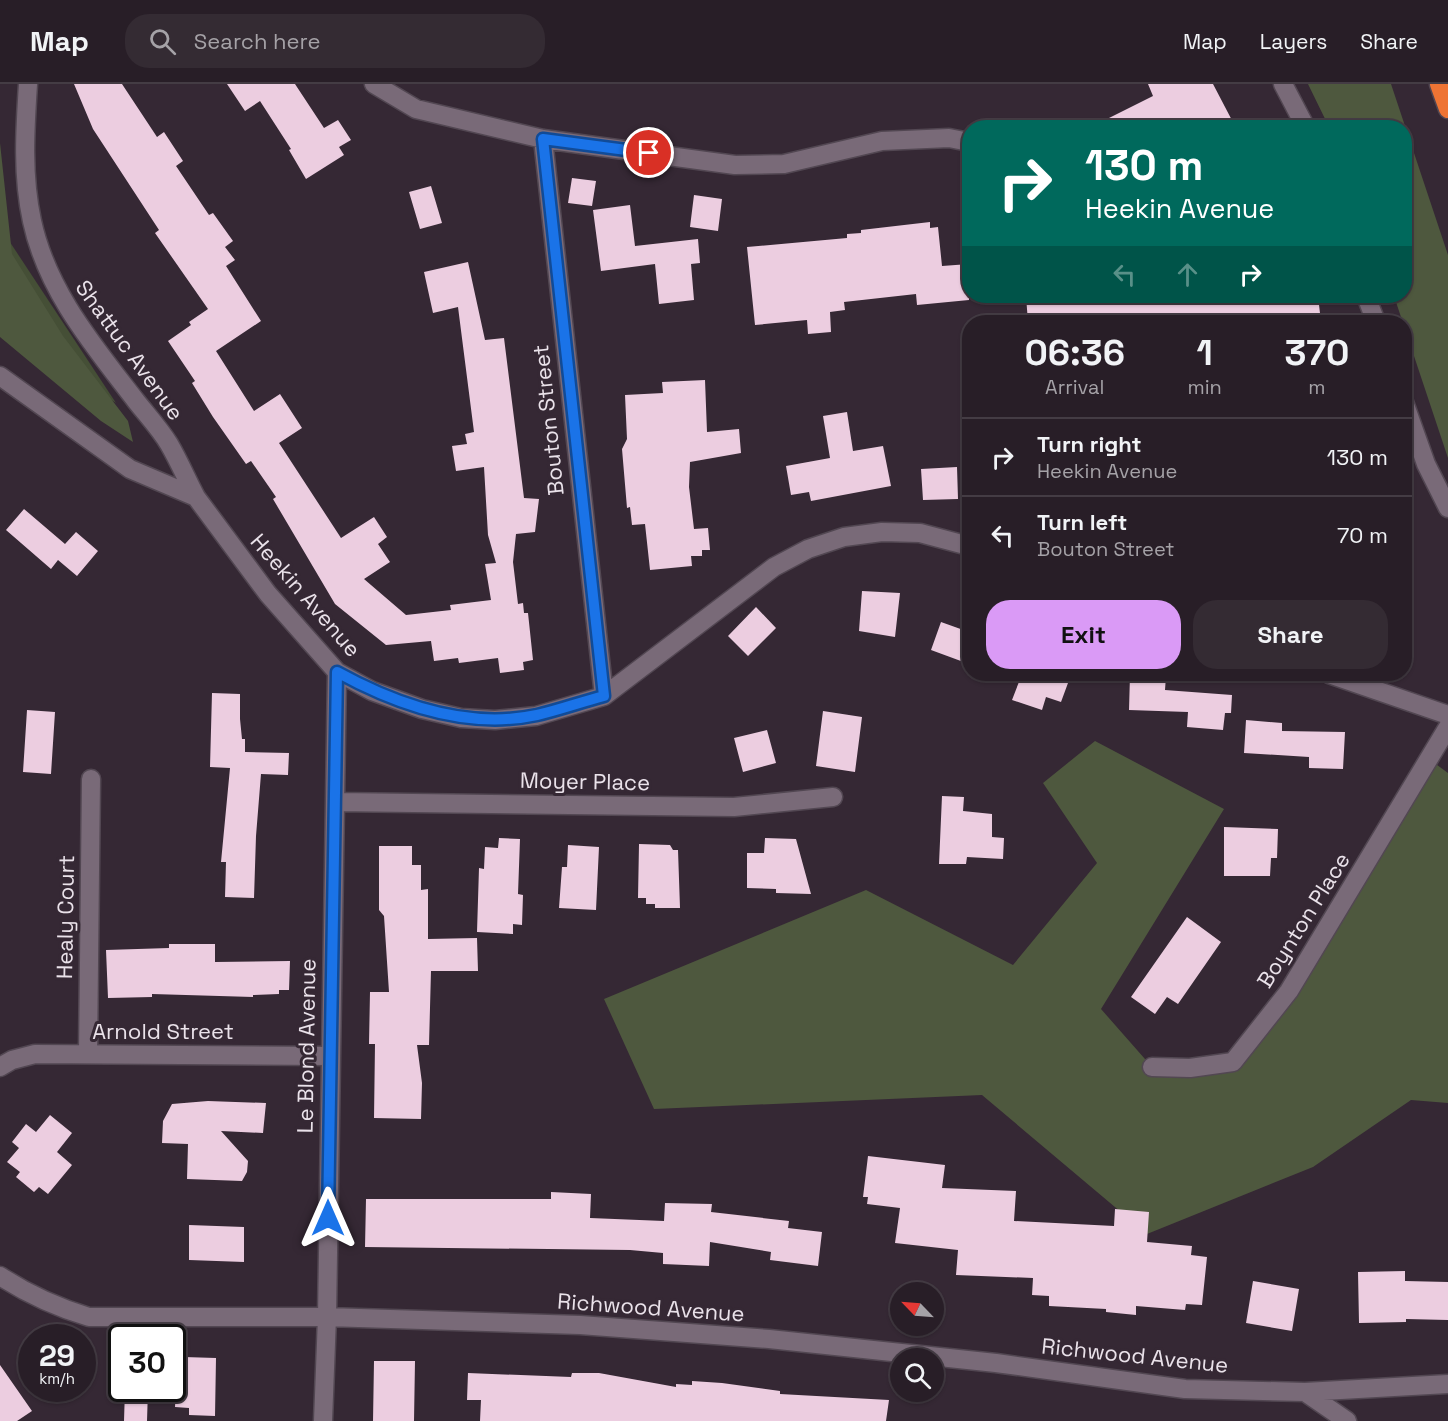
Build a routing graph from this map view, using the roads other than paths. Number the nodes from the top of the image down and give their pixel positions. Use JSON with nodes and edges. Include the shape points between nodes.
{"nodes":[{"id":1,"x":28,"y":84,"type":"edge"},
{"id":2,"x":374,"y":84,"type":"edge"},
{"id":3,"x":1283,"y":84,"type":"edge"},
{"id":4,"x":1439,"y":84,"type":"edge"},
{"id":5,"x":1448,"y":110,"type":"edge"},
{"id":6,"x":1302,"y":120,"type":"edge"},
{"id":7,"x":543,"y":139,"type":"junction"},
{"id":8,"x":962,"y":141,"type":"edge"},
{"id":9,"x":0,"y":376,"type":"edge"},
{"id":10,"x":1412,"y":425,"type":"edge"},
{"id":11,"x":196,"y":497,"type":"junction"},
{"id":12,"x":1448,"y":508,"type":"edge"},
{"id":13,"x":962,"y":544,"type":"edge"},
{"id":14,"x":337,"y":672,"type":"junction"},
{"id":15,"x":1361,"y":681,"type":"edge"},
{"id":16,"x":604,"y":696,"type":"junction"},
{"id":17,"x":1448,"y":715,"type":"edge"},
{"id":18,"x":1448,"y":727,"type":"edge"},
{"id":19,"x":91,"y":780,"type":"dead end"},
{"id":20,"x":833,"y":797,"type":"dead end"},
{"id":21,"x":336,"y":802,"type":"junction"},
{"id":22,"x":88,"y":1054,"type":"junction"},
{"id":23,"x":329,"y":1056,"type":"junction"},
{"id":24,"x":0,"y":1067,"type":"edge"},
{"id":25,"x":1152,"y":1067,"type":"dead end"},
{"id":26,"x":0,"y":1276,"type":"edge"},
{"id":27,"x":327,"y":1317,"type":"junction"},
{"id":28,"x":1448,"y":1384,"type":"edge"},
{"id":29,"x":1305,"y":1392,"type":"junction"},
{"id":30,"x":323,"y":1421,"type":"edge"},
{"id":31,"x":1347,"y":1421,"type":"edge"}],
"edges":[{"from":1,"to":11,"type":"street","name":"Shattuc Avenue","via":[[26,183],[43,259],[79,327],[169,444]]},
{"from":2,"to":7,"type":"street","via":[[416,110]]},
{"from":3,"to":6,"type":"street"},
{"from":4,"to":5,"type":"highway"},
{"from":7,"to":8,"type":"street","via":[[735,165],[784,165],[882,141]]},
{"from":7,"to":16,"type":"street","name":"Bouton Street"},
{"from":9,"to":11,"type":"street","via":[[130,469]]},
{"from":10,"to":12,"type":"street"},
{"from":11,"to":14,"type":"street","name":"Heekin Avenue","via":[[268,594]]},
{"from":13,"to":16,"type":"street","name":"Heekin Avenue","via":[[920,533],[882,532],[844,537],[808,549],[774,567]]},
{"from":14,"to":16,"type":"street","name":"Heekin Avenue","via":[[422,710],[461,718],[536,716]]},
{"from":14,"to":21,"type":"street","name":"Le Blond Avenue"},
{"from":15,"to":17,"type":"street"},
{"from":18,"to":25,"type":"street","name":"Boynton Place","via":[[1289,991],[1233,1062],[1190,1068]]},
{"from":19,"to":22,"type":"street","name":"Healy Court"},
{"from":20,"to":21,"type":"street","name":"Moyer Place","via":[[734,807]]},
{"from":21,"to":23,"type":"street","name":"Le Blond Avenue"},
{"from":22,"to":23,"type":"street","name":"Arnold Street"},
{"from":22,"to":24,"type":"street","name":"Arnold Street","via":[[34,1054],[12,1059]]},
{"from":23,"to":27,"type":"street","name":"Le Blond Avenue"},
{"from":26,"to":27,"type":"street","name":"Richwood Avenue","via":[[25,1293],[89,1317]]},
{"from":27,"to":29,"type":"street","name":"Richwood Avenue","via":[[580,1325],[769,1339],[996,1363],[1185,1389]]},
{"from":27,"to":30,"type":"street","name":"Le Blond Avenue"},
{"from":28,"to":29,"type":"street","name":"Richwood Avenue"},
{"from":29,"to":31,"type":"street"}]}
